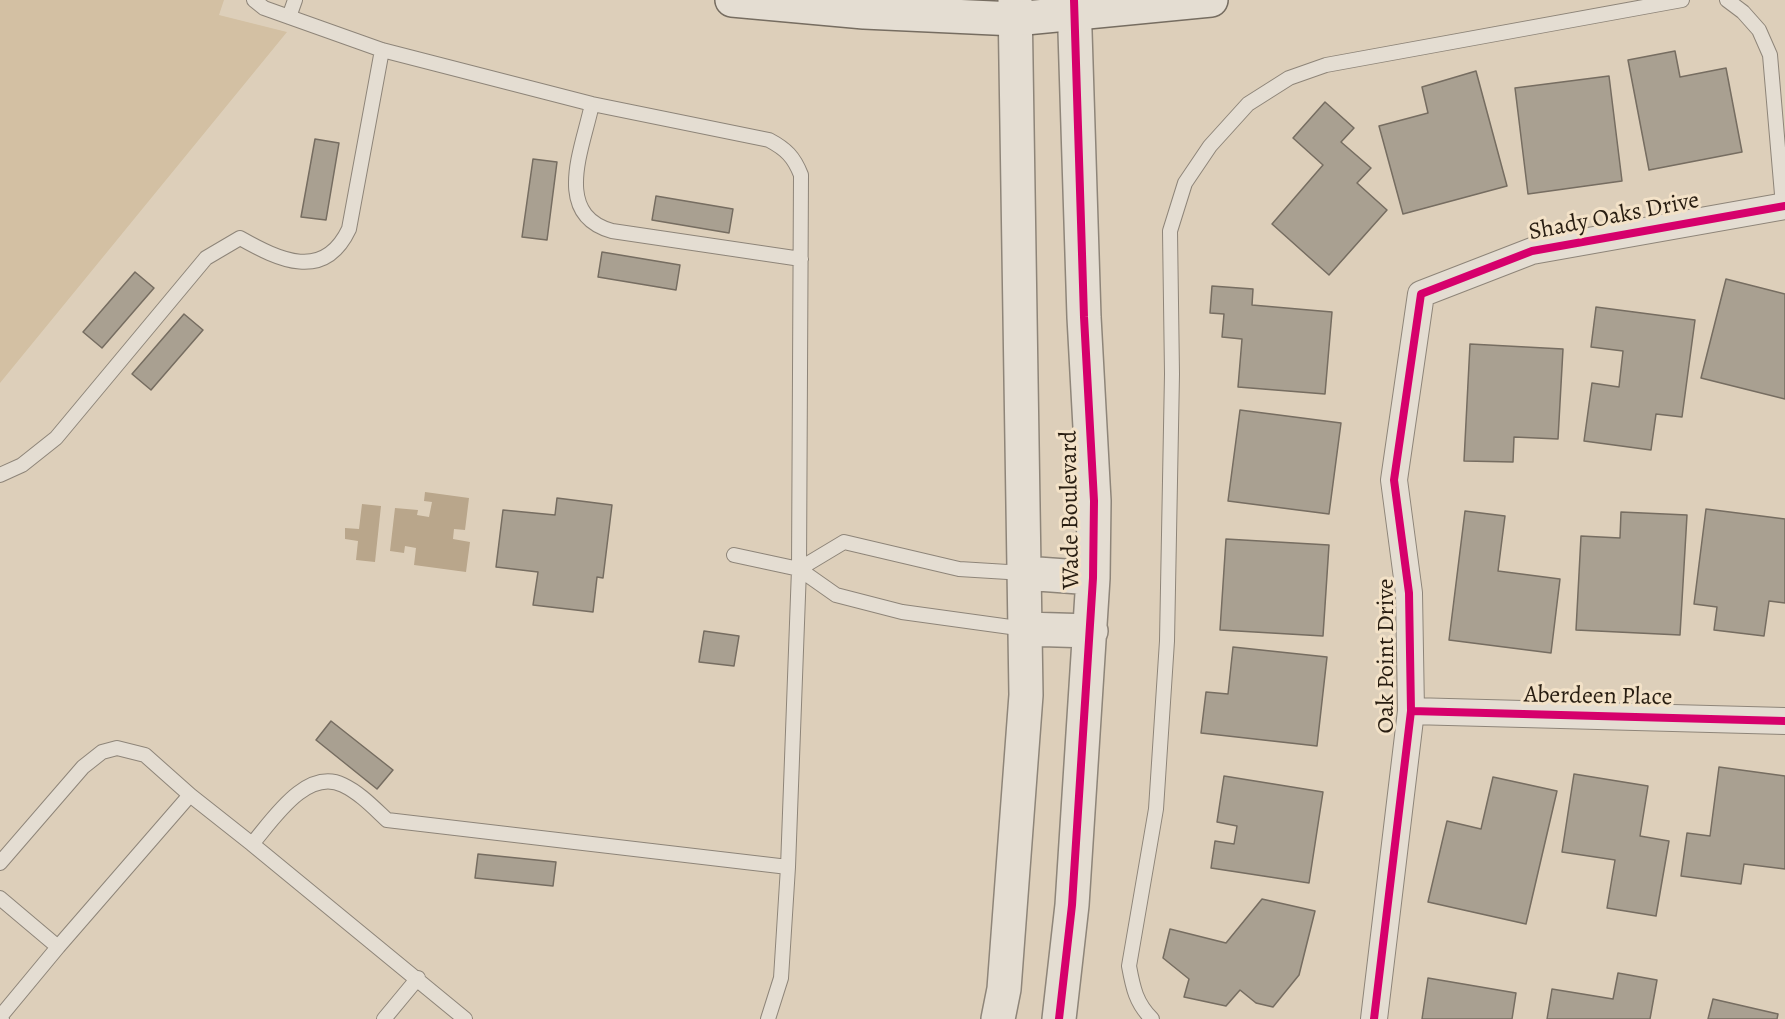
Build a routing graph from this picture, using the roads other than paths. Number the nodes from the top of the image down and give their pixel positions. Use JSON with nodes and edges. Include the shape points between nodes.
{"nodes":[{"id":1,"x":254,"y":0,"type":"edge"},
{"id":2,"x":295,"y":0,"type":"edge"},
{"id":3,"x":732,"y":0,"type":"edge"},
{"id":4,"x":1211,"y":0,"type":"edge"},
{"id":5,"x":1682,"y":0,"type":"edge"},
{"id":6,"x":1727,"y":0,"type":"edge"},
{"id":7,"x":1074,"y":7,"type":"edge"},
{"id":8,"x":1015,"y":9,"type":"edge"},
{"id":9,"x":289,"y":17,"type":"junction"},
{"id":10,"x":382,"y":50,"type":"junction"},
{"id":11,"x":592,"y":104,"type":"junction"},
{"id":12,"x":1784,"y":206,"type":"edge"},
{"id":13,"x":801,"y":259,"type":"junction"},
{"id":14,"x":1421,"y":294,"type":"joint"},
{"id":15,"x":0,"y":475,"type":"edge"},
{"id":16,"x":734,"y":555,"type":"dead end"},
{"id":17,"x":799,"y":568,"type":"junction"},
{"id":18,"x":1024,"y":573,"type":"junction"},
{"id":19,"x":1093,"y":578,"type":"junction"},
{"id":20,"x":1025,"y":629,"type":"junction"},
{"id":21,"x":1091,"y":631,"type":"junction"},
{"id":22,"x":1411,"y":711,"type":"junction"},
{"id":23,"x":1785,"y":721,"type":"edge"},
{"id":24,"x":190,"y":795,"type":"junction"},
{"id":25,"x":252,"y":844,"type":"junction"},
{"id":26,"x":0,"y":863,"type":"edge"},
{"id":27,"x":788,"y":867,"type":"junction"},
{"id":28,"x":0,"y":898,"type":"edge"},
{"id":29,"x":58,"y":946,"type":"junction"},
{"id":30,"x":418,"y":978,"type":"junction"},
{"id":31,"x":1,"y":1018,"type":"edge"},
{"id":32,"x":384,"y":1019,"type":"edge"},
{"id":33,"x":465,"y":1019,"type":"edge"},
{"id":34,"x":768,"y":1019,"type":"edge"},
{"id":35,"x":998,"y":1019,"type":"edge"},
{"id":36,"x":1059,"y":1019,"type":"edge"},
{"id":37,"x":1152,"y":1019,"type":"edge"},
{"id":38,"x":1374,"y":1019,"type":"edge"}],
"edges":[{"from":1,"to":9,"type":"lane"},
{"from":2,"to":9,"type":"lane"},
{"from":3,"to":8,"type":"street","via":[[864,12]]},
{"from":4,"to":7,"type":"street"},
{"from":5,"to":37,"type":"lane","via":[[1326,65],[1288,78],[1248,104],[1210,146],[1185,183],[1170,231],[1172,374],[1167,641],[1156,809],[1129,966],[1134,992]]},
{"from":6,"to":12,"type":"lane","via":[[1759,30],[1770,55]]},
{"from":7,"to":8,"type":"street"},
{"from":7,"to":19,"type":"street","name":"Wade Boulevard","via":[[1094,501]]},
{"from":8,"to":18,"type":"street","name":"Wade Boulevard"},
{"from":9,"to":10,"type":"lane"},
{"from":10,"to":11,"type":"lane"},
{"from":10,"to":15,"type":"lane","via":[[349,230],[342,244],[325,259],[301,262],[268,254],[240,238],[206,258],[56,438],[22,465]]},
{"from":11,"to":13,"type":"lane","via":[[769,140],[785,148],[801,175]]},
{"from":11,"to":13,"type":"lane","via":[[575,188],[577,204],[587,219],[612,231]]},
{"from":12,"to":14,"type":"street","name":"Shady Oaks Drive","via":[[1532,250]]},
{"from":13,"to":17,"type":"lane"},
{"from":14,"to":22,"type":"street","name":"Oak Point Drive","via":[[1394,480],[1409,593]]},
{"from":16,"to":17,"type":"lane"},
{"from":17,"to":18,"type":"lane","via":[[844,542],[959,569]]},
{"from":17,"to":20,"type":"lane","via":[[836,595],[902,612]]},
{"from":17,"to":27,"type":"lane"},
{"from":18,"to":19,"type":"street"},
{"from":18,"to":20,"type":"street","name":"Wade Boulevard"},
{"from":19,"to":21,"type":"street","name":"Wade Boulevard"},
{"from":20,"to":21,"type":"street"},
{"from":20,"to":35,"type":"street","name":"Wade Boulevard","via":[[1025,706],[1004,989]]},
{"from":21,"to":36,"type":"street","name":"Wade Boulevard","via":[[1072,905]]},
{"from":22,"to":23,"type":"street","name":"Aberdeen Place"},
{"from":22,"to":38,"type":"street","name":"Oak Point Drive"},
{"from":24,"to":25,"type":"lane"},
{"from":24,"to":26,"type":"lane","via":[[145,755],[117,748],[102,752],[83,767]]},
{"from":24,"to":29,"type":"lane"},
{"from":25,"to":27,"type":"lane","via":[[296,795],[331,781],[354,792],[387,820]]},
{"from":25,"to":30,"type":"lane"},
{"from":27,"to":34,"type":"lane","via":[[780,978]]},
{"from":28,"to":29,"type":"lane"},
{"from":29,"to":31,"type":"lane"},
{"from":30,"to":32,"type":"lane"},
{"from":30,"to":33,"type":"lane"}]}
